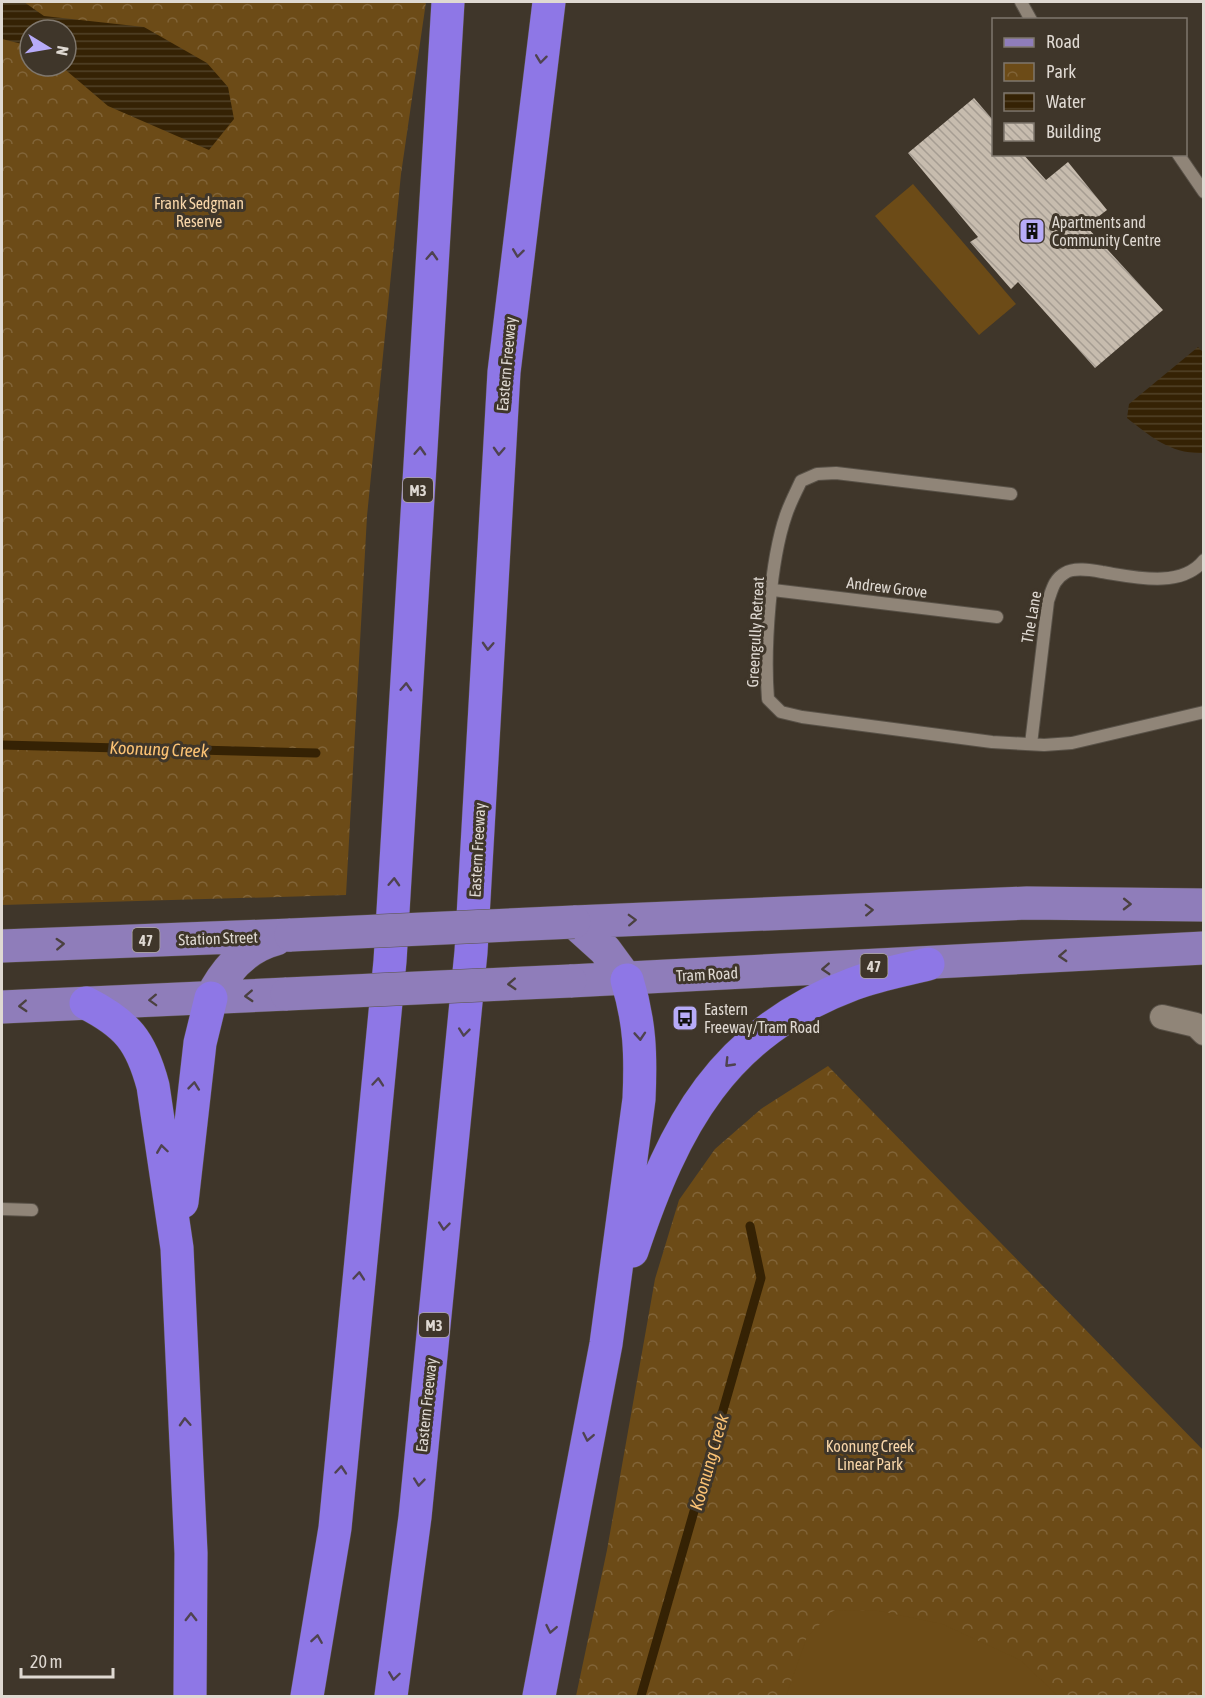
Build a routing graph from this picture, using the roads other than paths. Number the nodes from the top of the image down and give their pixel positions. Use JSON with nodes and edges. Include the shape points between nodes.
{"nodes":[{"id":1,"x":448,"y":2,"type":"edge"},
{"id":2,"x":549,"y":2,"type":"edge"},
{"id":3,"x":1022,"y":2,"type":"edge"},
{"id":4,"x":1030,"y":18,"type":"edge"},
{"id":5,"x":1179,"y":156,"type":"edge"},
{"id":6,"x":1203,"y":192,"type":"edge"},
{"id":7,"x":1011,"y":494,"type":"dead end"},
{"id":8,"x":1203,"y":560,"type":"edge"},
{"id":9,"x":773,"y":590,"type":"junction"},
{"id":10,"x":997,"y":617,"type":"dead end"},
{"id":11,"x":1203,"y":712,"type":"edge"},
{"id":12,"x":1031,"y":744,"type":"junction"},
{"id":13,"x":1203,"y":905,"type":"edge"},
{"id":14,"x":574,"y":922,"type":"junction"},
{"id":15,"x":291,"y":935,"type":"junction"},
{"id":16,"x":2,"y":946,"type":"edge"},
{"id":17,"x":1203,"y":948,"type":"edge"},
{"id":18,"x":928,"y":964,"type":"junction"},
{"id":19,"x":627,"y":980,"type":"junction"},
{"id":20,"x":211,"y":998,"type":"junction"},
{"id":21,"x":86,"y":1003,"type":"junction"},
{"id":22,"x":2,"y":1007,"type":"edge"},
{"id":23,"x":1162,"y":1017,"type":"dead end"},
{"id":24,"x":1201,"y":1026,"type":"edge"},
{"id":25,"x":2,"y":1209,"type":"edge"},
{"id":26,"x":32,"y":1210,"type":"dead end"},
{"id":27,"x":177,"y":1248,"type":"junction"},
{"id":28,"x":606,"y":1344,"type":"junction"},
{"id":29,"x":190,"y":1696,"type":"edge"},
{"id":30,"x":307,"y":1696,"type":"edge"},
{"id":31,"x":391,"y":1696,"type":"edge"},
{"id":32,"x":539,"y":1696,"type":"edge"}],
"edges":[{"from":30,"to":1,"type":"highway","number":"M3","one_way":true,"via":[[335,1528],[390,961]]},
{"from":2,"to":31,"type":"highway","name":"Eastern Freeway","number":"M3","one_way":true,"via":[[504,372],[470,964],[415,1517]]},
{"from":3,"to":4,"type":"lane"},
{"from":5,"to":6,"type":"lane"},
{"from":7,"to":9,"type":"lane","name":"Greengully Retreat","via":[[817,474],[801,481],[786,513],[777,545]]},
{"from":8,"to":12,"type":"lane","name":"The Lane","via":[[1185,576],[1167,578],[1085,570],[1066,572],[1055,581],[1048,601]]},
{"from":9,"to":10,"type":"lane","name":"Andrew Grove"},
{"from":9,"to":12,"type":"lane","name":"Greengully Retreat","via":[[768,699],[781,712],[968,739]]},
{"from":11,"to":12,"type":"lane","name":"Greengully Retreat","via":[[1072,743]]},
{"from":14,"to":13,"type":"main road","number":"47","one_way":true,"via":[[1027,903]]},
{"from":14,"to":15,"type":"main road","number":"47","bridge":true},
{"from":14,"to":19,"type":"main road","via":[[605,951]]},
{"from":16,"to":15,"type":"main road","name":"Station Street","number":"47","one_way":true},
{"from":15,"to":20,"type":"main road","via":[[249,951],[226,972]]},
{"from":17,"to":18,"type":"main road","name":"Tram Road","number":"47","one_way":true},
{"from":18,"to":19,"type":"main road","name":"Tram Road","number":"47","one_way":true},
{"from":18,"to":28,"type":"highway","one_way":true,"via":[[854,984],[778,1020],[718,1075],[681,1133],[662,1173],[631,1254]]},
{"from":19,"to":20,"type":"main road","name":"Tram Road","number":"47","one_way":true,"bridge":true},
{"from":19,"to":28,"type":"highway","one_way":true,"via":[[638,1017],[639,1100]]},
{"from":20,"to":21,"type":"main road","number":"47","one_way":true},
{"from":27,"to":20,"type":"highway","one_way":true,"via":[[198,1054]]},
{"from":21,"to":22,"type":"main road","number":"47","one_way":true},
{"from":27,"to":21,"type":"highway","one_way":true,"via":[[146,1061],[132,1034]]},
{"from":23,"to":24,"type":"street"},
{"from":25,"to":26,"type":"lane"},
{"from":29,"to":27,"type":"highway","one_way":true,"via":[[191,1553]]},
{"from":28,"to":32,"type":"highway","one_way":true}]}
